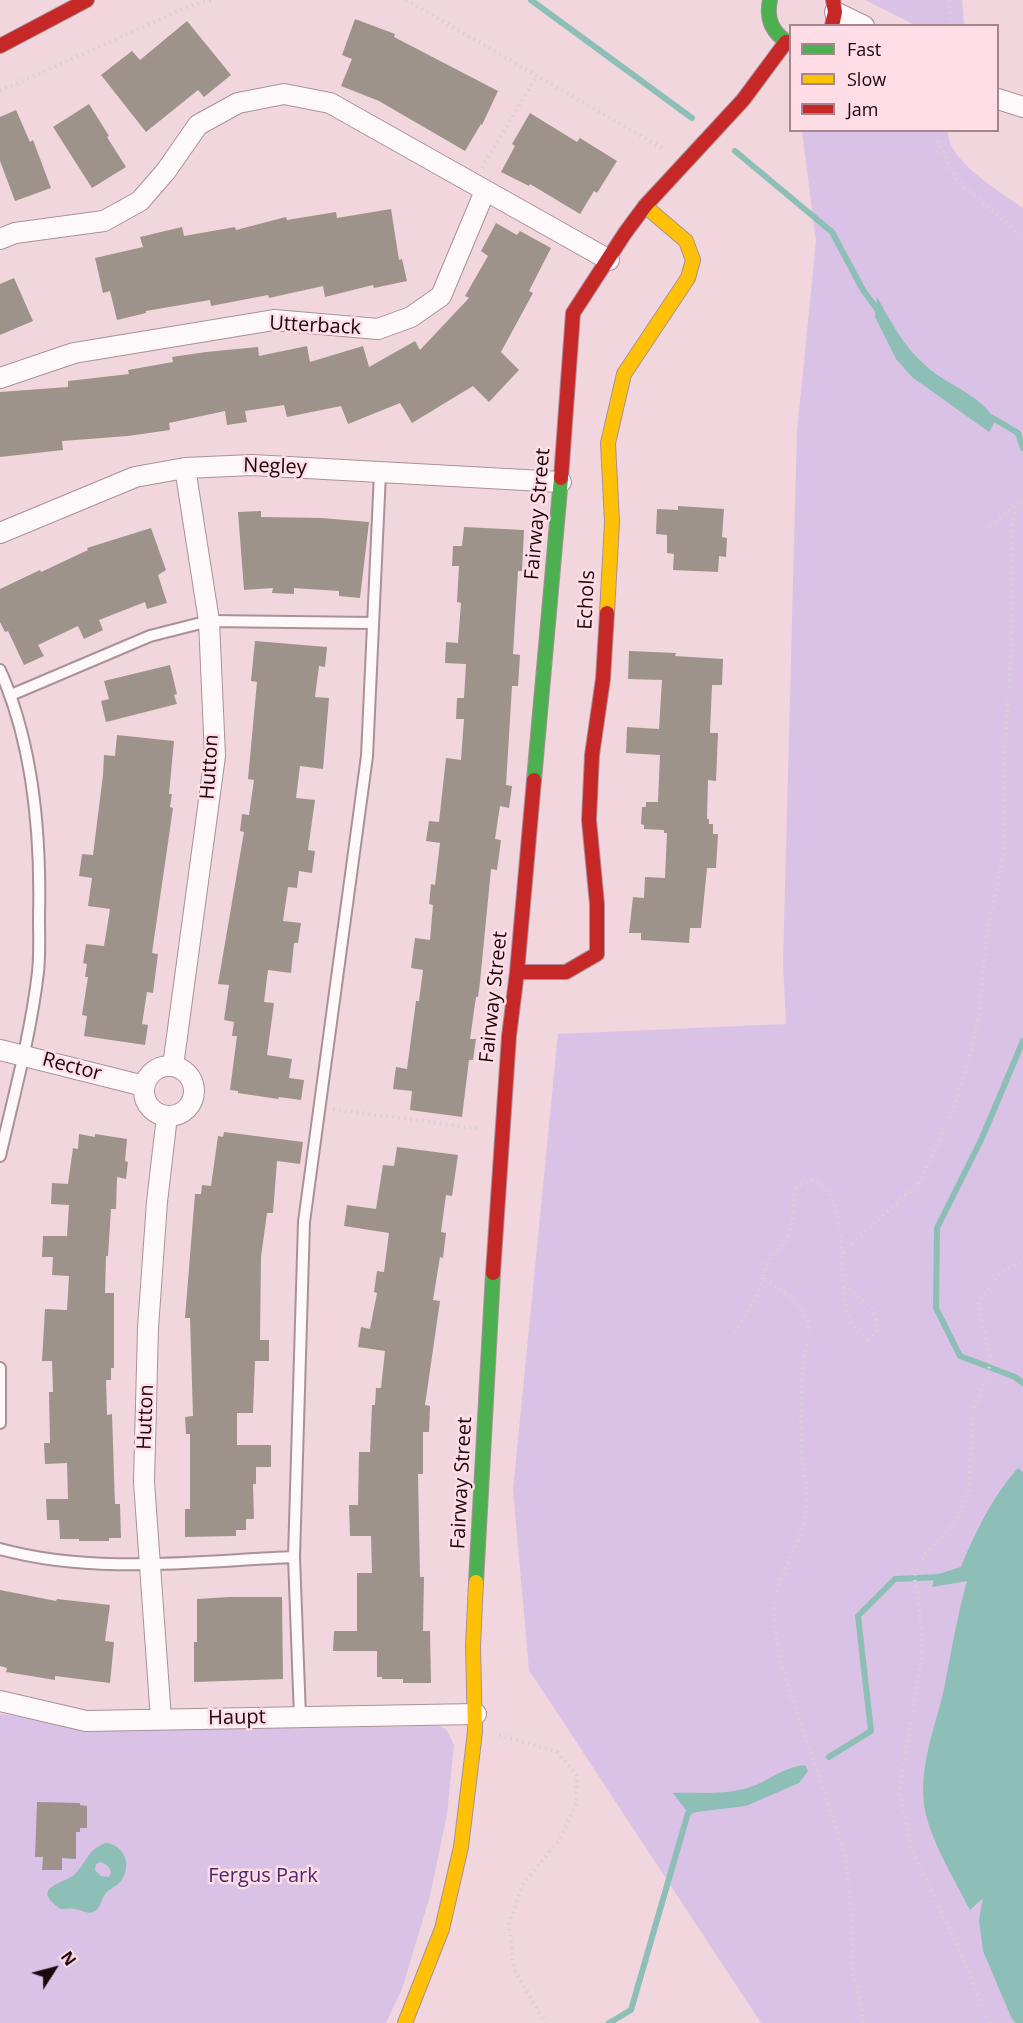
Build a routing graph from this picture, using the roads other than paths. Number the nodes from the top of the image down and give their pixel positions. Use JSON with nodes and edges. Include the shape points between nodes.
{"nodes":[{"id":1,"x":87,"y":0,"type":"edge"},
{"id":2,"x":770,"y":0,"type":"edge"},
{"id":3,"x":833,"y":13,"type":"edge"},
{"id":4,"x":859,"y":24,"type":"edge"},
{"id":5,"x":788,"y":43,"type":"edge"},
{"id":6,"x":0,"y":46,"type":"edge"},
{"id":7,"x":999,"y":99,"type":"edge"},
{"id":8,"x":1023,"y":107,"type":"edge"},
{"id":9,"x":479,"y":187,"type":"junction"},
{"id":10,"x":645,"y":206,"type":"junction"},
{"id":11,"x":0,"y":239,"type":"edge"},
{"id":12,"x":609,"y":260,"type":"junction"},
{"id":13,"x":0,"y":378,"type":"edge"},
{"id":14,"x":185,"y":468,"type":"junction"},
{"id":15,"x":380,"y":473,"type":"junction"},
{"id":16,"x":561,"y":482,"type":"junction"},
{"id":17,"x":0,"y":533,"type":"edge"},
{"id":18,"x":209,"y":621,"type":"junction"},
{"id":19,"x":373,"y":623,"type":"junction"},
{"id":20,"x":0,"y":670,"type":"edge"},
{"id":21,"x":11,"y":695,"type":"junction"},
{"id":22,"x":517,"y":972,"type":"junction"},
{"id":23,"x":0,"y":1050,"type":"edge"},
{"id":24,"x":23,"y":1054,"type":"junction"},
{"id":25,"x":173,"y":1066,"type":"junction"},
{"id":26,"x":144,"y":1086,"type":"junction"},
{"id":27,"x":167,"y":1116,"type":"junction"},
{"id":28,"x":0,"y":1155,"type":"edge"},
{"id":29,"x":0,"y":1368,"type":"edge"},
{"id":30,"x":0,"y":1423,"type":"edge"},
{"id":31,"x":0,"y":1549,"type":"edge"},
{"id":32,"x":294,"y":1557,"type":"junction"},
{"id":33,"x":150,"y":1563,"type":"junction"},
{"id":34,"x":0,"y":1701,"type":"edge"},
{"id":35,"x":300,"y":1717,"type":"junction"},
{"id":36,"x":161,"y":1719,"type":"junction"},
{"id":37,"x":475,"y":1722,"type":"junction"},
{"id":38,"x":405,"y":2023,"type":"edge"}],
"edges":[{"from":1,"to":6,"type":"street"},
{"from":2,"to":5,"type":"street","via":[[770,24]]},
{"from":3,"to":4,"type":"street"},
{"from":5,"to":10,"type":"street","name":"Fairway Street","via":[[743,100]]},
{"from":7,"to":8,"type":"street"},
{"from":9,"to":11,"type":"street","via":[[330,103],[284,94],[238,103],[198,125],[140,201],[104,221],[15,233]]},
{"from":9,"to":12,"type":"street"},
{"from":9,"to":13,"type":"street","name":"Utterback","via":[[441,296],[411,317],[378,329],[274,321],[74,353]]},
{"from":10,"to":12,"type":"street","name":"Fairway Street"},
{"from":10,"to":22,"type":"street","name":"Echols","via":[[686,241],[693,260],[688,278],[624,374],[608,443],[612,522],[603,679],[592,755],[589,820],[597,954],[566,972]]},
{"from":12,"to":16,"type":"street","name":"Fairway Street","via":[[573,313]]},
{"from":14,"to":15,"type":"street","name":"Negley","via":[[252,465]]},
{"from":14,"to":17,"type":"street","name":"Negley","via":[[135,477]]},
{"from":14,"to":18,"type":"street","name":"Hutton"},
{"from":15,"to":16,"type":"street","name":"Negley"},
{"from":15,"to":19,"type":"lane"},
{"from":16,"to":22,"type":"street","name":"Fairway Street"},
{"from":18,"to":19,"type":"lane"},
{"from":18,"to":21,"type":"lane","via":[[150,636]]},
{"from":18,"to":25,"type":"street","name":"Hutton","via":[[214,756]]},
{"from":19,"to":32,"type":"lane","via":[[367,756],[304,1222]]},
{"from":20,"to":21,"type":"lane"},
{"from":21,"to":24,"type":"lane","via":[[29,767],[38,834],[38,971]]},
{"from":22,"to":37,"type":"street","name":"Fairway Street","via":[[489,1324],[474,1622]]},
{"from":23,"to":24,"type":"street","name":"Rector"},
{"from":24,"to":26,"type":"street","name":"Rector"},
{"from":24,"to":28,"type":"lane"},
{"from":25,"to":26,"type":"street","via":[[151,1072]]},
{"from":25,"to":27,"type":"street","via":[[187,1074],[193,1098],[183,1112]]},
{"from":26,"to":27,"type":"street","via":[[148,1105]]},
{"from":27,"to":33,"type":"street","name":"Hutton","via":[[148,1328],[144,1482]]},
{"from":29,"to":30,"type":"lane"},
{"from":31,"to":33,"type":"lane","via":[[100,1565]]},
{"from":32,"to":33,"type":"lane"},
{"from":32,"to":35,"type":"lane"},
{"from":33,"to":36,"type":"street","name":"Hutton"},
{"from":34,"to":36,"type":"street","name":"Haupt","via":[[86,1721]]},
{"from":35,"to":36,"type":"street","name":"Haupt"},
{"from":35,"to":37,"type":"street","name":"Haupt"},
{"from":37,"to":38,"type":"street","name":"Fairway Street","via":[[459,1857],[442,1929]]}]}
